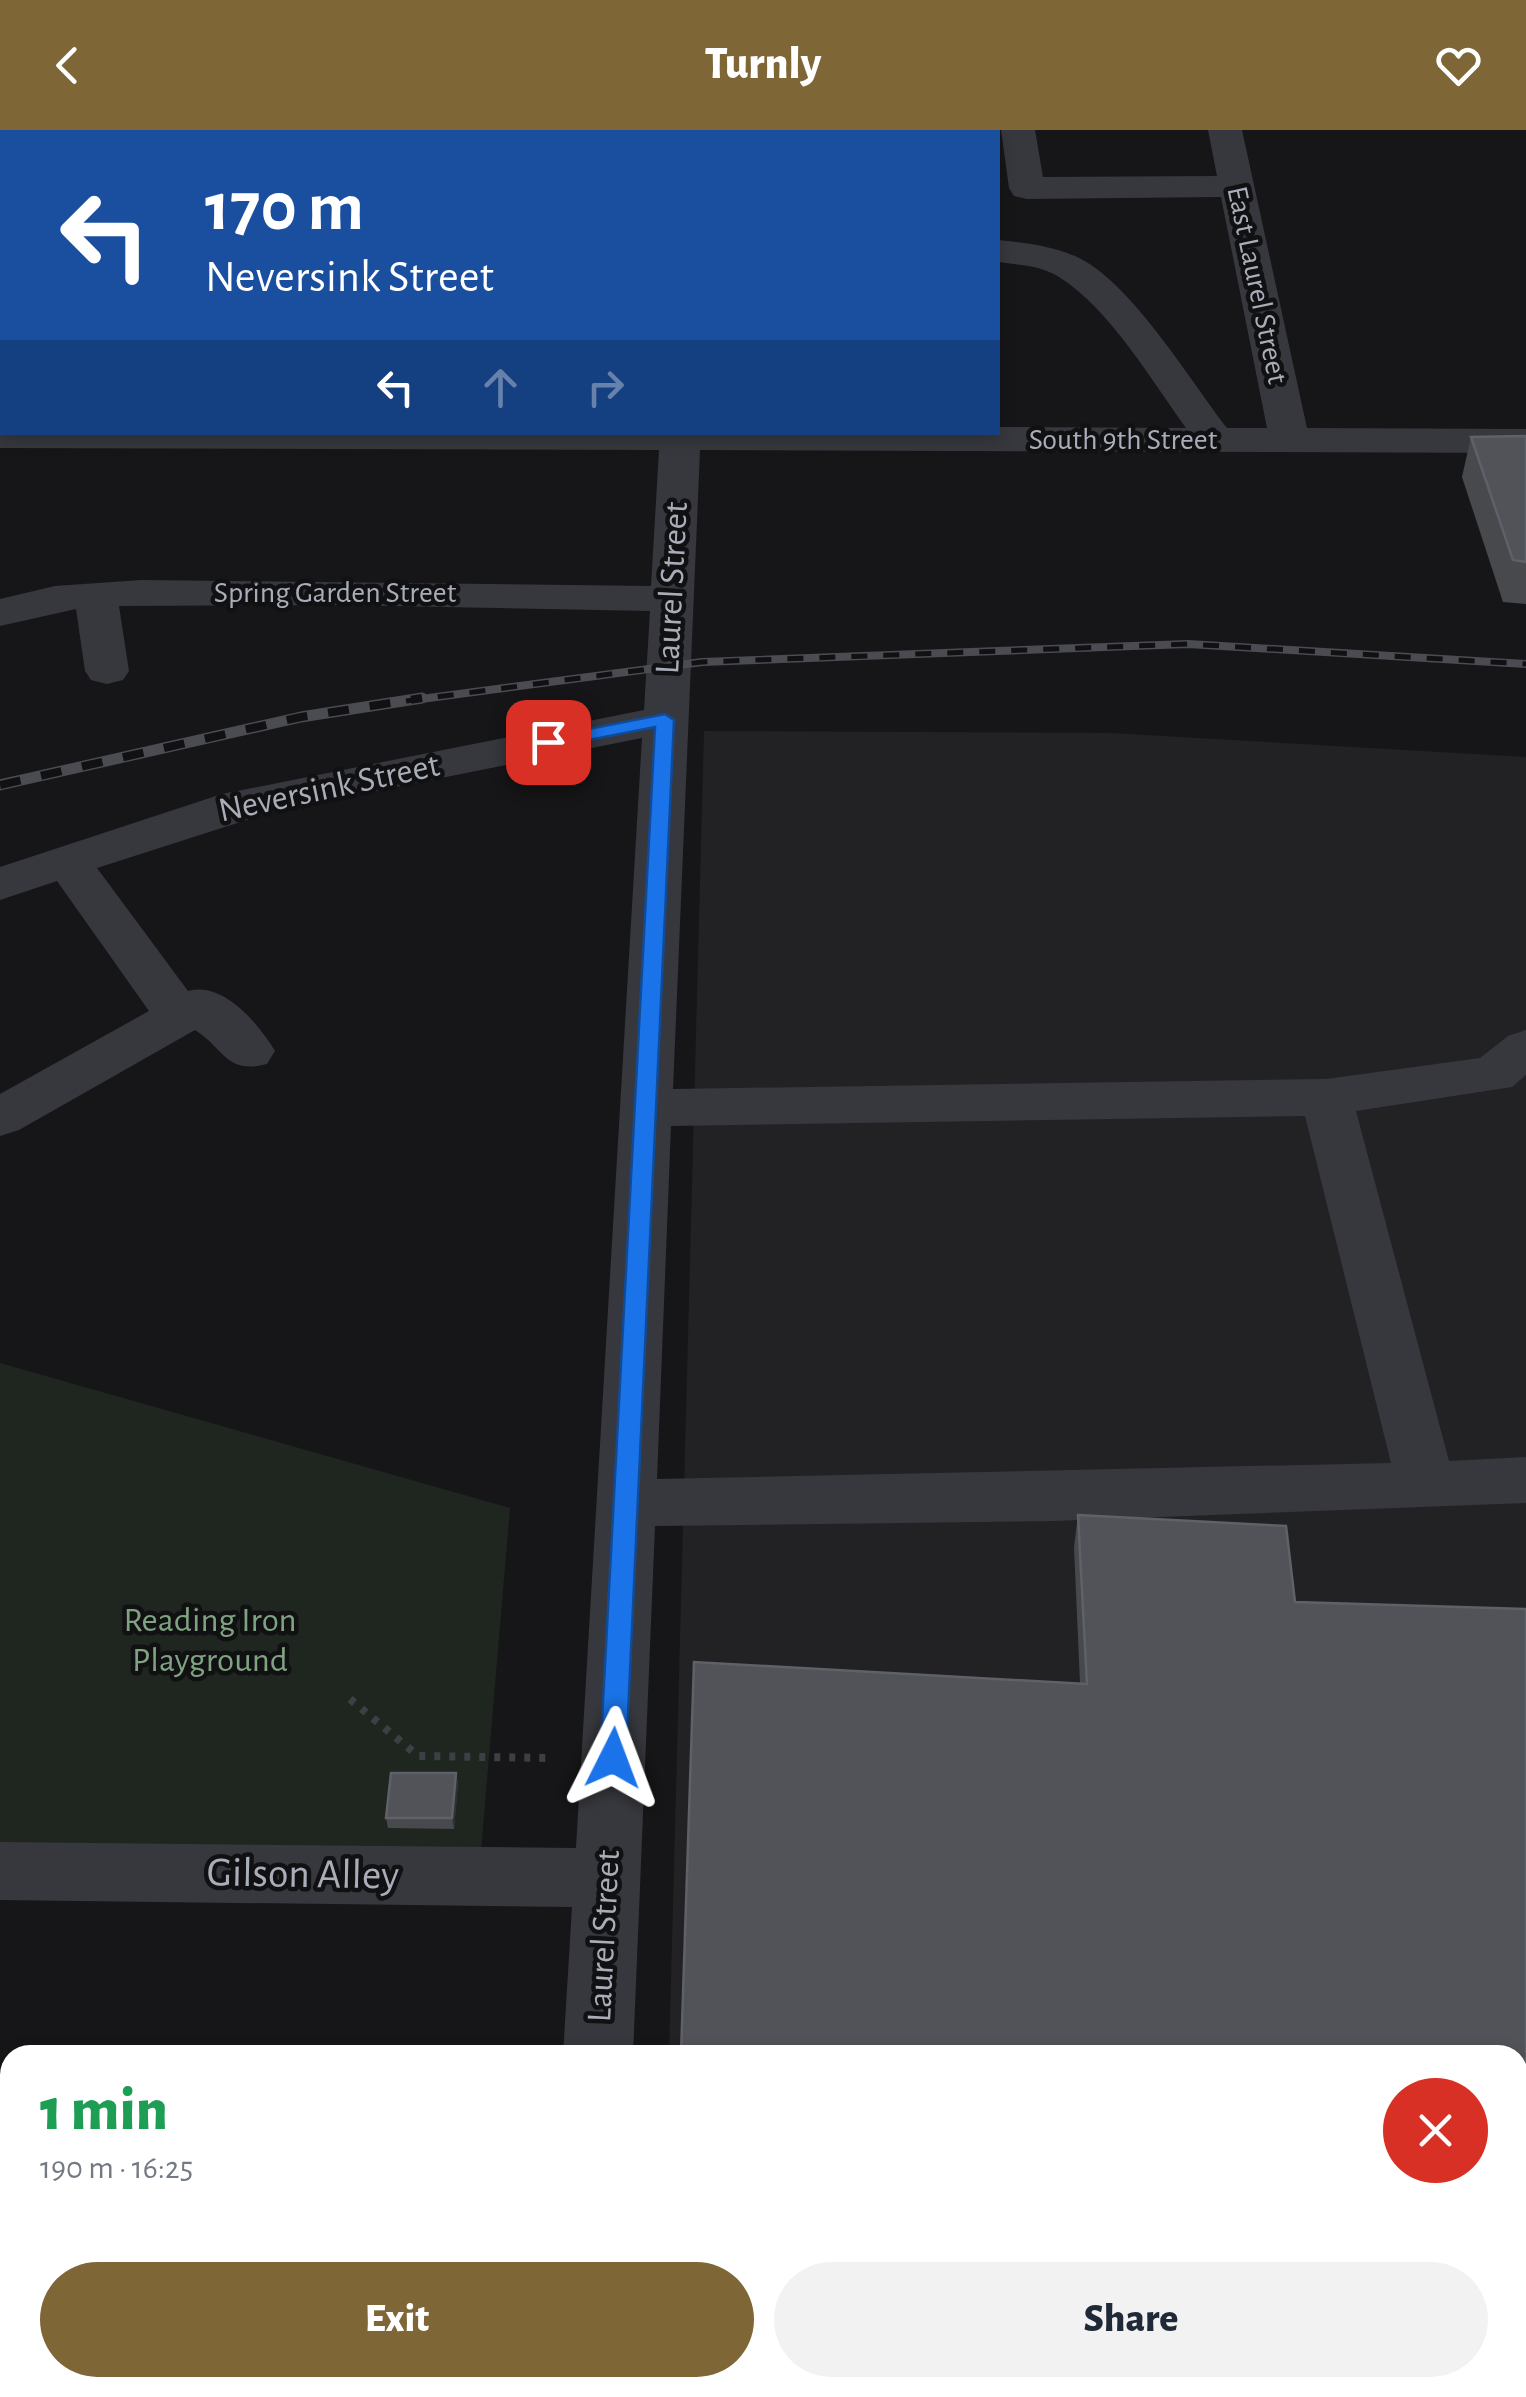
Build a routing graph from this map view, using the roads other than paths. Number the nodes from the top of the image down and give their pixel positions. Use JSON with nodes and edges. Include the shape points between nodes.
{"nodes":[{"id":1,"x":1018,"y":130,"type":"edge"},
{"id":2,"x":1224,"y":130,"type":"edge"},
{"id":3,"x":1236,"y":186,"type":"junction"},
{"id":4,"x":1000,"y":251,"type":"edge"},
{"id":5,"x":0,"y":436,"type":"edge"},
{"id":6,"x":680,"y":439,"type":"junction"},
{"id":7,"x":1216,"y":440,"type":"junction"},
{"id":8,"x":1290,"y":440,"type":"junction"},
{"id":9,"x":1526,"y":441,"type":"edge"},
{"id":10,"x":96,"y":595,"type":"junction"},
{"id":11,"x":11,"y":598,"type":"edge"},
{"id":12,"x":672,"y":600,"type":"junction"},
{"id":13,"x":106,"y":671,"type":"dead end"},
{"id":14,"x":665,"y":720,"type":"junction"},
{"id":15,"x":67,"y":862,"type":"junction"},
{"id":16,"x":0,"y":884,"type":"edge"},
{"id":17,"x":180,"y":1017,"type":"junction"},
{"id":18,"x":1526,"y":1048,"type":"edge"},
{"id":19,"x":249,"y":1052,"type":"dead end"},
{"id":20,"x":1326,"y":1097,"type":"junction"},
{"id":21,"x":646,"y":1108,"type":"junction"},
{"id":22,"x":0,"y":1116,"type":"edge"},
{"id":23,"x":1526,"y":1480,"type":"edge"},
{"id":24,"x":1426,"y":1486,"type":"junction"},
{"id":25,"x":625,"y":1503,"type":"junction"},
{"id":26,"x":0,"y":1871,"type":"edge"},
{"id":27,"x":607,"y":1878,"type":"junction"},
{"id":28,"x":599,"y":2045,"type":"edge"}],
"edges":[{"from":1,"to":3,"type":"street","via":[[1026,188]]},
{"from":2,"to":3,"type":"street","name":"East Laurel Street"},
{"from":3,"to":8,"type":"street","name":"East Laurel Street"},
{"from":4,"to":7,"type":"street","via":[[1073,270],[1102,296]]},
{"from":5,"to":6,"type":"street","name":"South 9th Street"},
{"from":6,"to":7,"type":"street","name":"South 9th Street"},
{"from":6,"to":12,"type":"street","name":"Laurel Street"},
{"from":7,"to":8,"type":"street","name":"South 9th Street"},
{"from":8,"to":9,"type":"street","name":"South 9th Street"},
{"from":10,"to":11,"type":"street","name":"Spring Garden Street"},
{"from":10,"to":12,"type":"street","name":"Spring Garden Street","via":[[323,591]]},
{"from":10,"to":13,"type":"street"},
{"from":12,"to":14,"type":"street","name":"Laurel Street"},
{"from":14,"to":15,"type":"street","name":"Neversink Street","via":[[274,796]]},
{"from":14,"to":21,"type":"street","name":"Laurel Street"},
{"from":15,"to":16,"type":"street","name":"Neversink Street"},
{"from":15,"to":17,"type":"street"},
{"from":17,"to":19,"type":"street","via":[[202,1004]]},
{"from":17,"to":22,"type":"street"},
{"from":18,"to":20,"type":"street","via":[[1494,1074]]},
{"from":20,"to":21,"type":"street"},
{"from":20,"to":24,"type":"street"},
{"from":21,"to":25,"type":"street","name":"Laurel Street"},
{"from":23,"to":24,"type":"street"},
{"from":24,"to":25,"type":"street"},
{"from":25,"to":27,"type":"street","name":"Laurel Street"},
{"from":26,"to":27,"type":"street","name":"Gilson Alley"},
{"from":27,"to":28,"type":"street","name":"Laurel Street"}]}
